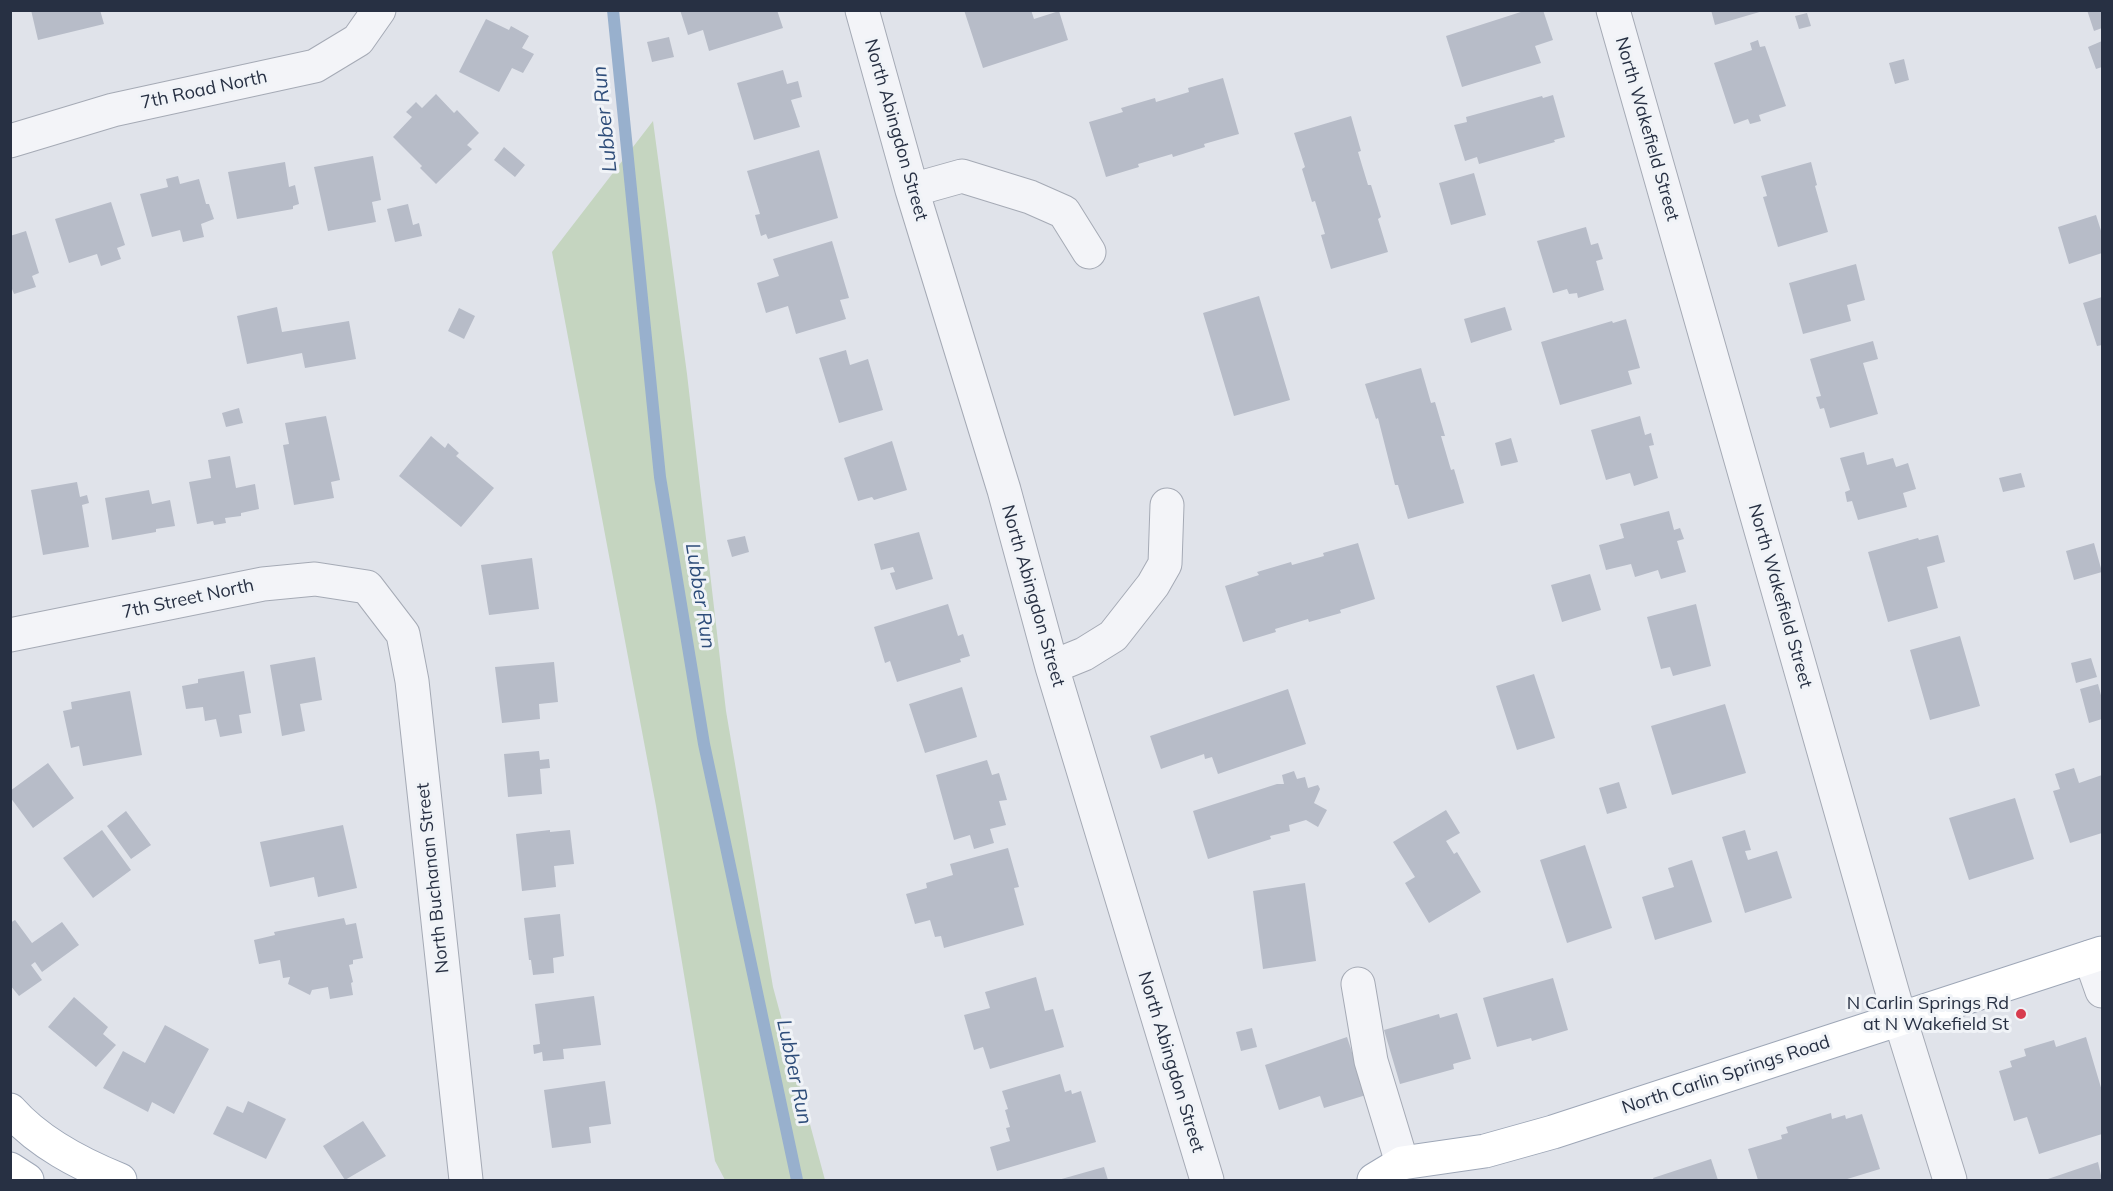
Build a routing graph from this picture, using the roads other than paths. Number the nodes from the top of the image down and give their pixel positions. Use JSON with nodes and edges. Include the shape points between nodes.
{"nodes":[{"id":1,"x":379,"y":10,"type":"edge"},
{"id":2,"x":862,"y":10,"type":"edge"},
{"id":3,"x":1613,"y":10,"type":"edge"},
{"id":4,"x":10,"y":141,"type":"edge"},
{"id":5,"x":912,"y":190,"type":"junction"},
{"id":6,"x":1089,"y":252,"type":"dead end"},
{"id":7,"x":1167,"y":505,"type":"dead end"},
{"id":8,"x":367,"y":587,"type":"joint"},
{"id":9,"x":10,"y":635,"type":"edge"},
{"id":10,"x":1052,"y":667,"type":"junction"},
{"id":11,"x":2097,"y":955,"type":"edge"},
{"id":12,"x":1358,"y":984,"type":"dead end"},
{"id":13,"x":2103,"y":991,"type":"edge"},
{"id":14,"x":1900,"y":1018,"type":"junction"},
{"id":15,"x":10,"y":1110,"type":"edge"},
{"id":16,"x":1485,"y":1151,"type":"junction"},
{"id":17,"x":1402,"y":1162,"type":"junction"},
{"id":18,"x":10,"y":1169,"type":"edge"},
{"id":19,"x":85,"y":1174,"type":"edge"},
{"id":20,"x":27,"y":1180,"type":"edge"},
{"id":21,"x":120,"y":1180,"type":"edge"},
{"id":22,"x":466,"y":1180,"type":"edge"},
{"id":23,"x":1207,"y":1180,"type":"edge"},
{"id":24,"x":1374,"y":1180,"type":"edge"},
{"id":25,"x":1449,"y":1180,"type":"edge"},
{"id":26,"x":1950,"y":1180,"type":"edge"}],
"edges":[{"from":1,"to":4,"type":"street","name":"7th Road North","via":[[358,40],[315,66],[113,110]]},
{"from":2,"to":5,"type":"street","name":"North Abingdon Street"},
{"from":3,"to":14,"type":"street","name":"North Wakefield Street"},
{"from":5,"to":6,"type":"street","via":[[962,176],[1030,197],[1065,212]]},
{"from":5,"to":10,"type":"street","name":"North Abingdon Street","via":[[1004,490]]},
{"from":7,"to":10,"type":"street","via":[[1165,564],[1153,585],[1113,636]]},
{"from":8,"to":9,"type":"street","name":"7th Street North","via":[[315,579],[263,584]]},
{"from":8,"to":22,"type":"street","name":"North Buchanan Street","via":[[403,634],[412,681]]},
{"from":10,"to":23,"type":"street","name":"North Abingdon Street"},
{"from":11,"to":13,"type":"street"},
{"from":11,"to":14,"type":"main road","name":"North Carlin Springs Road"},
{"from":12,"to":17,"type":"street","via":[[1371,1060]]},
{"from":14,"to":16,"type":"main road","name":"North Carlin Springs Road"},
{"from":14,"to":26,"type":"street","name":"North Wakefield Street"},
{"from":15,"to":19,"type":"main road"},
{"from":16,"to":17,"type":"main road","name":"North Carlin Springs Road"},
{"from":16,"to":25,"type":"main road","name":"North Carlin Springs Road"},
{"from":17,"to":24,"type":"main road","name":"North Carlin Springs Road"},
{"from":18,"to":20,"type":"main road"},
{"from":19,"to":21,"type":"main road"}]}
